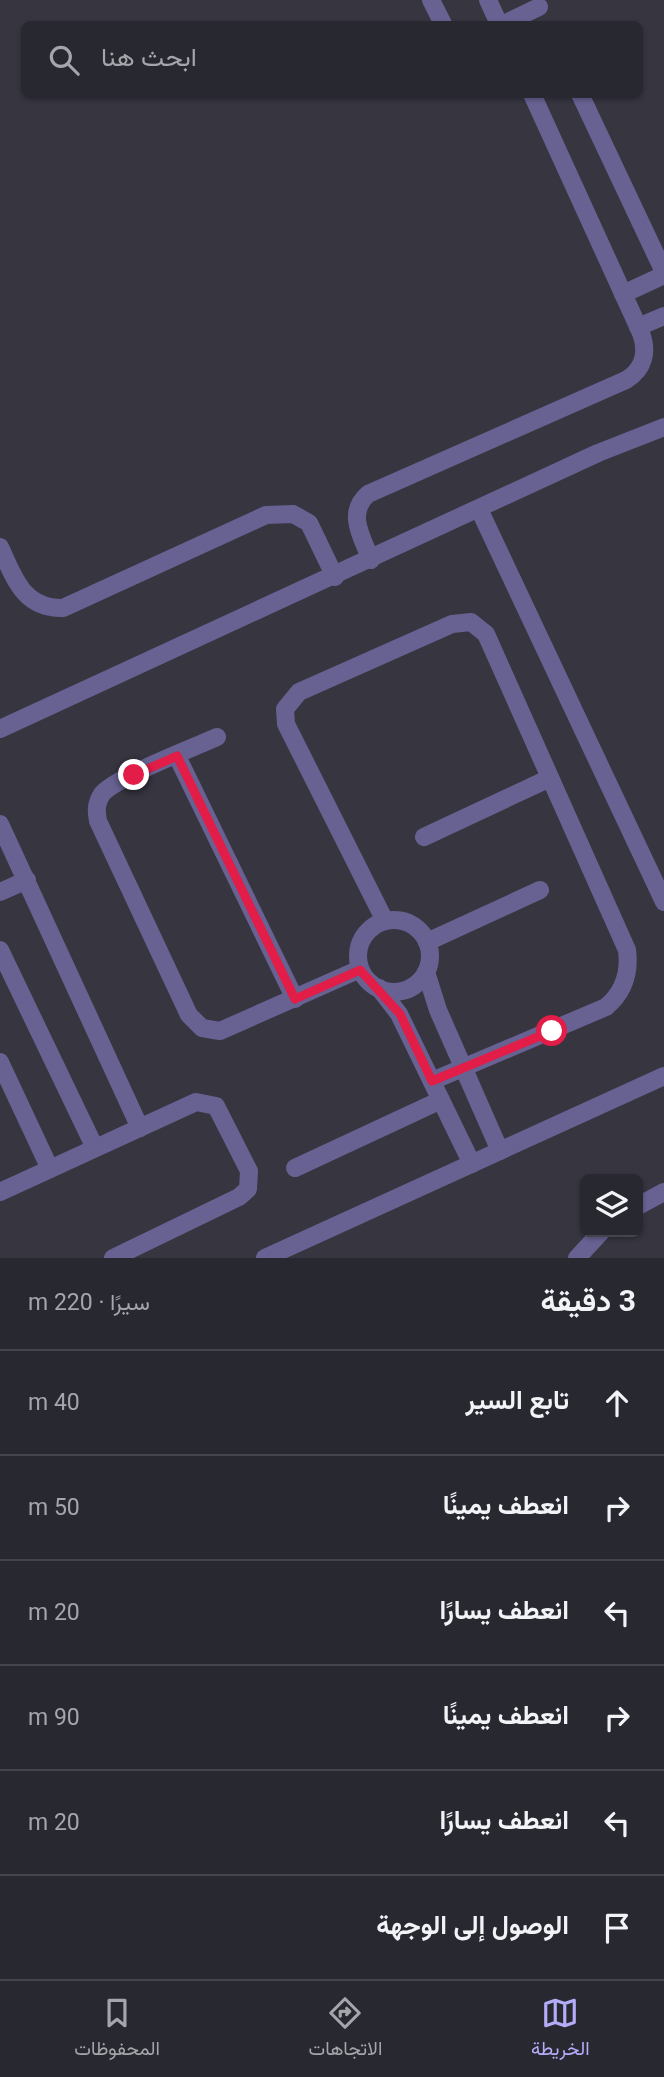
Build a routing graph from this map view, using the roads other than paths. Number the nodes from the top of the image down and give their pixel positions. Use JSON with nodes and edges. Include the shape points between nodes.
{"nodes":[{"id":1,"x":431,"y":0,"type":"edge"},
{"id":2,"x":488,"y":0,"type":"edge"},
{"id":3,"x":537,"y":4,"type":"edge"},
{"id":4,"x":442,"y":21,"type":"edge"},
{"id":5,"x":499,"y":21,"type":"edge"},
{"id":6,"x":506,"y":21,"type":"edge"},
{"id":7,"x":546,"y":21,"type":"edge"},
{"id":8,"x":533,"y":98,"type":"edge"},
{"id":9,"x":582,"y":98,"type":"edge"},
{"id":10,"x":664,"y":273,"type":"edge"},
{"id":11,"x":623,"y":294,"type":"junction"},
{"id":12,"x":664,"y":316,"type":"edge"},
{"id":13,"x":638,"y":327,"type":"junction"},
{"id":14,"x":664,"y":427,"type":"edge"},
{"id":15,"x":479,"y":509,"type":"junction"},
{"id":16,"x":0,"y":547,"type":"edge"},
{"id":17,"x":371,"y":560,"type":"junction"},
{"id":18,"x":335,"y":577,"type":"junction"},
{"id":19,"x":0,"y":729,"type":"edge"},
{"id":20,"x":216,"y":737,"type":"dead end"},
{"id":21,"x":177,"y":756,"type":"junction"},
{"id":22,"x":550,"y":778,"type":"junction"},
{"id":23,"x":0,"y":824,"type":"edge"},
{"id":24,"x":424,"y":837,"type":"dead end"},
{"id":25,"x":27,"y":880,"type":"junction"},
{"id":26,"x":540,"y":890,"type":"dead end"},
{"id":27,"x":0,"y":892,"type":"edge"},
{"id":28,"x":664,"y":902,"type":"edge"},
{"id":29,"x":385,"y":921,"type":"junction"},
{"id":30,"x":427,"y":942,"type":"junction"},
{"id":31,"x":0,"y":950,"type":"edge"},
{"id":32,"x":360,"y":970,"type":"junction"},
{"id":33,"x":426,"y":972,"type":"junction"},
{"id":34,"x":379,"y":989,"type":"junction"},
{"id":35,"x":295,"y":999,"type":"junction"},
{"id":36,"x":0,"y":1062,"type":"edge"},
{"id":37,"x":463,"y":1068,"type":"junction"},
{"id":38,"x":664,"y":1076,"type":"edge"},
{"id":39,"x":432,"y":1081,"type":"junction"},
{"id":40,"x":441,"y":1100,"type":"junction"},
{"id":41,"x":140,"y":1128,"type":"junction"},
{"id":42,"x":95,"y":1148,"type":"junction"},
{"id":43,"x":500,"y":1151,"type":"junction"},
{"id":44,"x":472,"y":1164,"type":"junction"},
{"id":45,"x":295,"y":1168,"type":"dead end"},
{"id":46,"x":50,"y":1169,"type":"junction"},
{"id":47,"x":0,"y":1192,"type":"edge"},
{"id":48,"x":664,"y":1192,"type":"edge"},
{"id":49,"x":643,"y":1203,"type":"edge"},
{"id":50,"x":598,"y":1237,"type":"edge"},
{"id":51,"x":585,"y":1255,"type":"edge"},
{"id":52,"x":113,"y":1258,"type":"edge"},
{"id":53,"x":265,"y":1258,"type":"edge"}],
"edges":[{"from":1,"to":4,"type":"lane"},
{"from":2,"to":5,"type":"lane"},
{"from":3,"to":6,"type":"lane"},
{"from":3,"to":7,"type":"lane"},
{"from":8,"to":11,"type":"lane"},
{"from":9,"to":10,"type":"lane"},
{"from":10,"to":11,"type":"lane"},
{"from":11,"to":13,"type":"lane"},
{"from":12,"to":13,"type":"lane"},
{"from":13,"to":17,"type":"lane","via":[[644,357],[633,376],[362,500],[356,516]]},
{"from":14,"to":15,"type":"lane"},
{"from":15,"to":17,"type":"lane"},
{"from":15,"to":28,"type":"lane"},
{"from":16,"to":18,"type":"lane","via":[[23,594],[41,606],[63,608],[266,514],[284,512],[309,523]]},
{"from":17,"to":18,"type":"lane"},
{"from":18,"to":19,"type":"lane"},
{"from":20,"to":21,"type":"lane"},
{"from":21,"to":35,"type":"lane"},
{"from":21,"to":35,"type":"lane","via":[[112,785],[104,791],[96,810],[188,1016],[202,1028],[220,1031]]},
{"from":22,"to":24,"type":"lane"},
{"from":22,"to":29,"type":"lane","via":[[486,634],[471,622],[452,624],[293,696],[285,709],[286,724]]},
{"from":22,"to":37,"type":"lane","via":[[627,950],[625,982],[614,1000],[596,1013]]},
{"from":23,"to":25,"type":"lane"},
{"from":25,"to":27,"type":"lane"},
{"from":25,"to":41,"type":"lane"},
{"from":26,"to":30,"type":"lane"},
{"from":29,"to":30,"type":"lane","via":[[405,922]]},
{"from":29,"to":32,"type":"lane","via":[[364,936],[358,952]]},
{"from":30,"to":33,"type":"lane"},
{"from":31,"to":42,"type":"lane"},
{"from":32,"to":34,"type":"lane"},
{"from":32,"to":35,"type":"lane"},
{"from":33,"to":34,"type":"lane","via":[[406,990]]},
{"from":33,"to":37,"type":"lane"},
{"from":34,"to":39,"type":"lane","via":[[400,1014]]},
{"from":36,"to":46,"type":"lane"},
{"from":37,"to":39,"type":"lane"},
{"from":37,"to":43,"type":"lane"},
{"from":38,"to":43,"type":"lane"},
{"from":39,"to":40,"type":"lane"},
{"from":40,"to":44,"type":"lane"},
{"from":40,"to":45,"type":"lane"},
{"from":41,"to":42,"type":"lane"},
{"from":41,"to":52,"type":"lane","via":[[196,1102],[210,1102],[221,1111],[251,1183],[239,1197]]},
{"from":42,"to":46,"type":"lane"},
{"from":43,"to":44,"type":"lane"},
{"from":44,"to":53,"type":"lane"},
{"from":46,"to":47,"type":"lane"},
{"from":48,"to":49,"type":"lane"},
{"from":50,"to":51,"type":"lane"}]}
